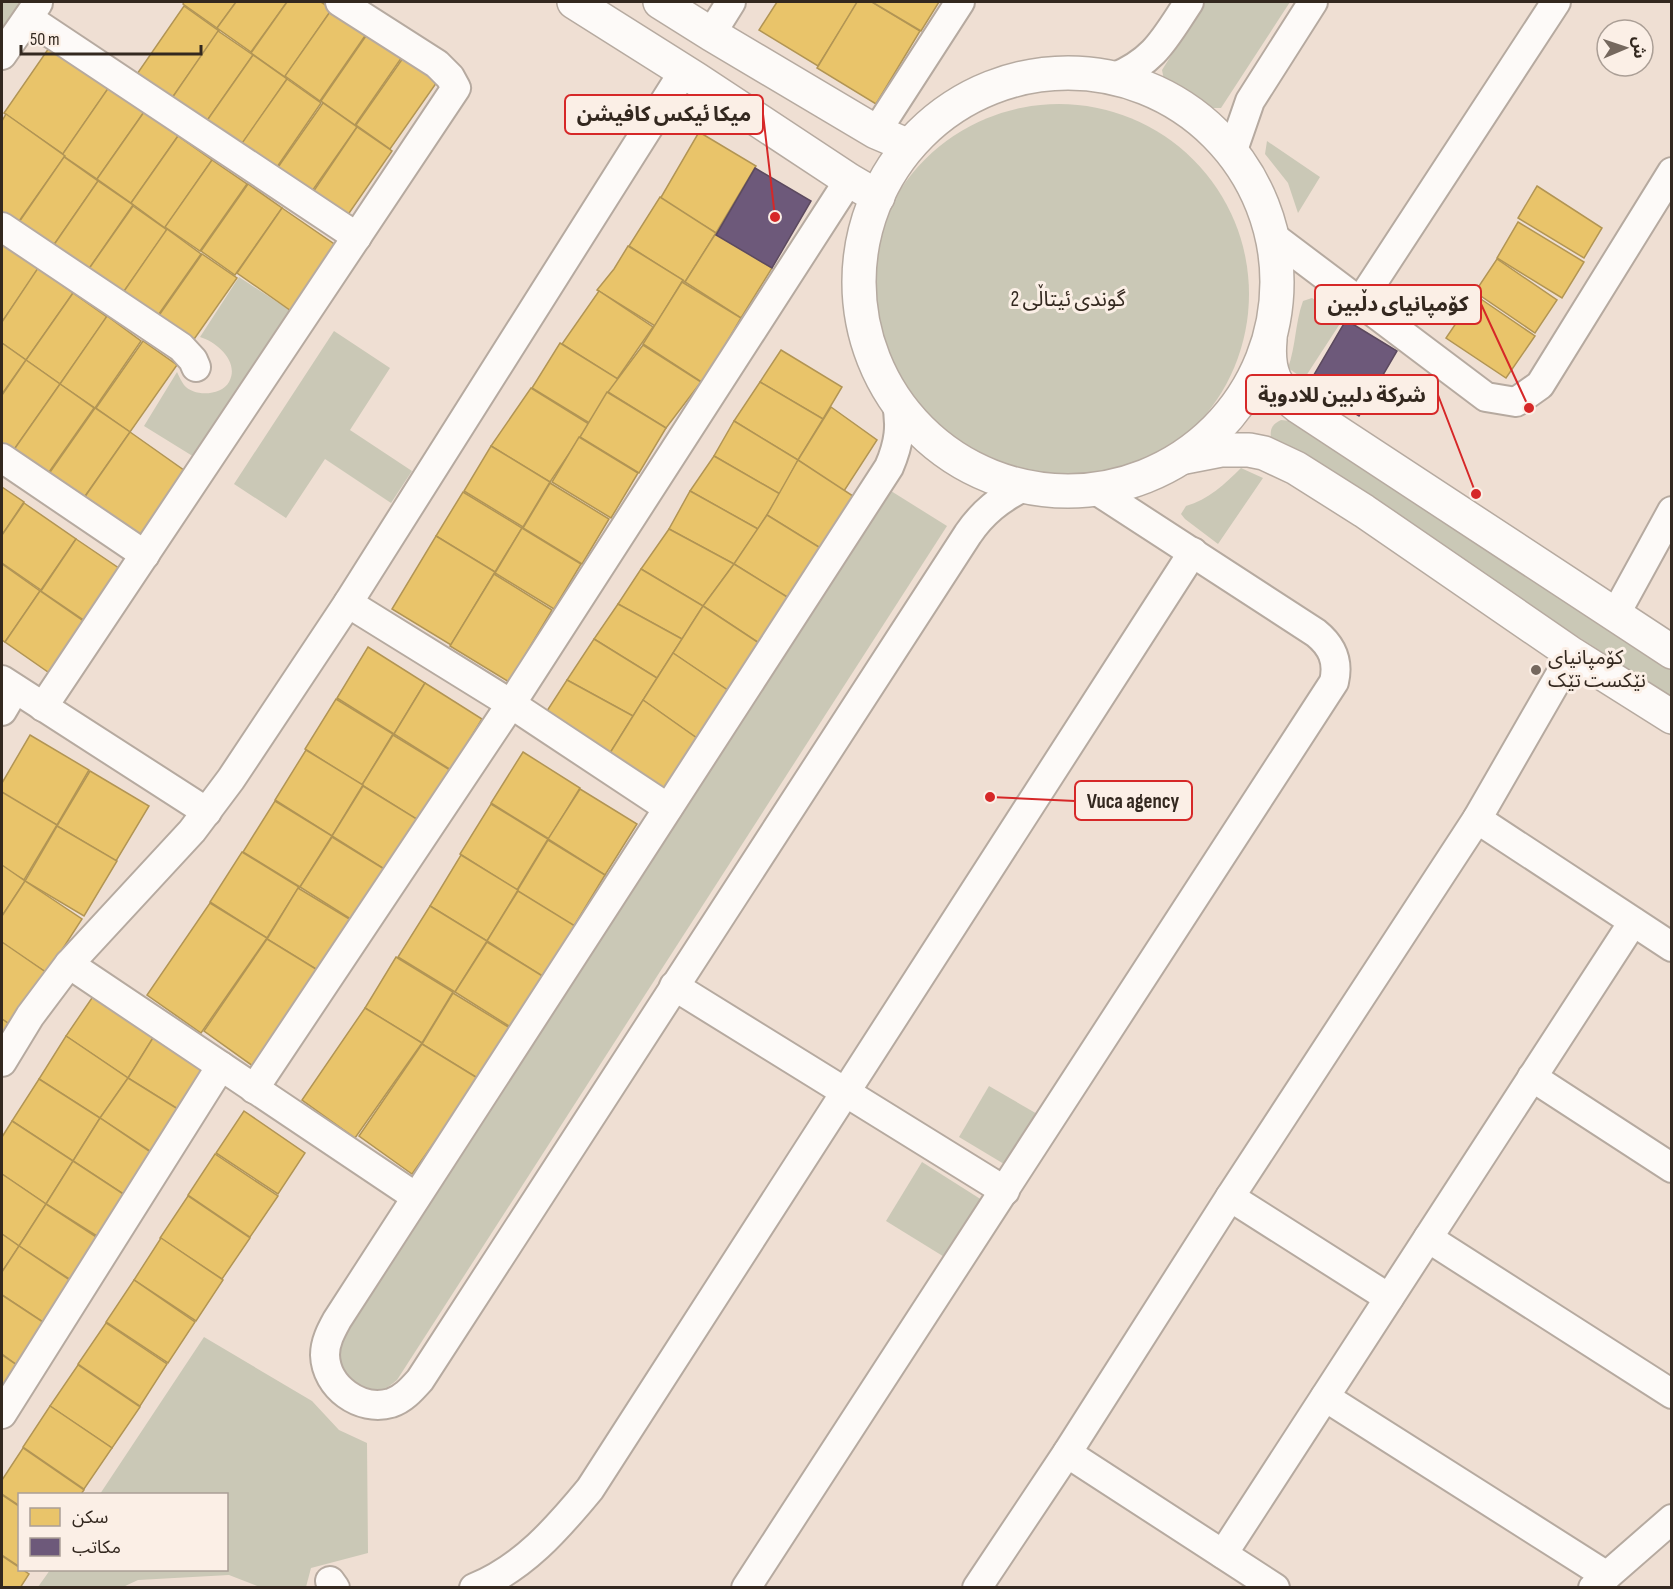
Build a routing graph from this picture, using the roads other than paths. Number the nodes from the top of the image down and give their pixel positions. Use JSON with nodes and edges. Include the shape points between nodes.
{"nodes":[{"id":1,"x":340,"y":2,"type":"edge"},
{"id":2,"x":574,"y":2,"type":"edge"},
{"id":3,"x":660,"y":2,"type":"edge"},
{"id":4,"x":731,"y":2,"type":"edge"},
{"id":5,"x":960,"y":2,"type":"edge"},
{"id":6,"x":1189,"y":2,"type":"edge"},
{"id":7,"x":1313,"y":2,"type":"edge"},
{"id":8,"x":1556,"y":2,"type":"edge"},
{"id":9,"x":34,"y":10,"type":"edge"},
{"id":10,"x":711,"y":34,"type":"junction"},
{"id":11,"x":2,"y":55,"type":"edge"},
{"id":12,"x":684,"y":71,"type":"junction"},
{"id":13,"x":1113,"y":78,"type":"junction"},
{"id":14,"x":876,"y":132,"type":"junction"},
{"id":15,"x":909,"y":146,"type":"junction"},
{"id":16,"x":1232,"y":153,"type":"junction"},
{"id":17,"x":1671,"y":172,"type":"edge"},
{"id":18,"x":849,"y":180,"type":"junction"},
{"id":19,"x":878,"y":196,"type":"junction"},
{"id":20,"x":2,"y":228,"type":"edge"},
{"id":21,"x":1271,"y":235,"type":"junction"},
{"id":22,"x":357,"y":237,"type":"junction"},
{"id":23,"x":1360,"y":302,"type":"junction"},
{"id":24,"x":1271,"y":332,"type":"junction"},
{"id":25,"x":196,"y":367,"type":"dead end"},
{"id":26,"x":896,"y":400,"type":"junction"},
{"id":27,"x":2,"y":458,"type":"edge"},
{"id":28,"x":1181,"y":458,"type":"junction"},
{"id":29,"x":1023,"y":487,"type":"junction"},
{"id":30,"x":1096,"y":490,"type":"junction"},
{"id":31,"x":1671,"y":511,"type":"edge"},
{"id":32,"x":1193,"y":552,"type":"junction"},
{"id":33,"x":145,"y":555,"type":"junction"},
{"id":34,"x":348,"y":603,"type":"junction"},
{"id":35,"x":1615,"y":615,"type":"junction"},
{"id":36,"x":1671,"y":652,"type":"edge"},
{"id":37,"x":1572,"y":654,"type":"junction"},
{"id":38,"x":6,"y":694,"type":"edge"},
{"id":39,"x":511,"y":704,"type":"junction"},
{"id":40,"x":43,"y":707,"type":"junction"},
{"id":41,"x":1671,"y":717,"type":"edge"},
{"id":42,"x":668,"y":808,"type":"junction"},
{"id":43,"x":207,"y":812,"type":"junction"},
{"id":44,"x":1477,"y":819,"type":"junction"},
{"id":45,"x":1633,"y":922,"type":"junction"},
{"id":46,"x":1671,"y":947,"type":"edge"},
{"id":47,"x":69,"y":964,"type":"junction"},
{"id":48,"x":674,"y":986,"type":"junction"},
{"id":49,"x":2,"y":1062,"type":"edge"},
{"id":50,"x":221,"y":1066,"type":"junction"},
{"id":51,"x":1532,"y":1077,"type":"junction"},
{"id":52,"x":254,"y":1089,"type":"junction"},
{"id":53,"x":845,"y":1093,"type":"junction"},
{"id":54,"x":1671,"y":1168,"type":"edge"},
{"id":55,"x":1005,"y":1191,"type":"junction"},
{"id":56,"x":416,"y":1197,"type":"junction"},
{"id":57,"x":1230,"y":1197,"type":"junction"},
{"id":58,"x":1428,"y":1238,"type":"junction"},
{"id":59,"x":1389,"y":1298,"type":"junction"},
{"id":60,"x":1671,"y":1394,"type":"edge"},
{"id":61,"x":1325,"y":1397,"type":"junction"},
{"id":62,"x":2,"y":1414,"type":"edge"},
{"id":63,"x":1067,"y":1453,"type":"junction"},
{"id":64,"x":1671,"y":1519,"type":"edge"},
{"id":65,"x":1223,"y":1554,"type":"junction"},
{"id":66,"x":1600,"y":1581,"type":"edge"},
{"id":67,"x":474,"y":1587,"type":"edge"},
{"id":68,"x":746,"y":1587,"type":"edge"},
{"id":69,"x":977,"y":1587,"type":"edge"},
{"id":70,"x":1275,"y":1587,"type":"edge"}],
"edges":[{"from":1,"to":22,"type":"street","via":[[437,64],[456,88]]},
{"from":2,"to":12,"type":"street"},
{"from":3,"to":10,"type":"street"},
{"from":4,"to":10,"type":"street"},
{"from":5,"to":14,"type":"street"},
{"from":6,"to":13,"type":"street","via":[[1154,53]]},
{"from":7,"to":16,"type":"street","via":[[1250,101]]},
{"from":8,"to":23,"type":"street"},
{"from":9,"to":11,"type":"street"},
{"from":9,"to":22,"type":"street"},
{"from":10,"to":14,"type":"street"},
{"from":12,"to":18,"type":"street"},
{"from":12,"to":34,"type":"street"},
{"from":13,"to":15,"type":"street","via":[[1059,73],[1005,82],[956,106]]},
{"from":13,"to":16,"type":"street","via":[[1152,90],[1188,111]]},
{"from":14,"to":15,"type":"street"},
{"from":15,"to":19,"type":"street"},
{"from":16,"to":21,"type":"street","via":[[1256,192]]},
{"from":17,"to":23,"type":"street","via":[[1540,385],[1516,402],[1486,397]]},
{"from":18,"to":19,"type":"street"},
{"from":18,"to":39,"type":"street"},
{"from":19,"to":26,"type":"street","via":[[865,237],[861,269],[863,322],[876,362]]},
{"from":20,"to":25,"type":"street","via":[[181,347]]},
{"from":21,"to":23,"type":"street"},
{"from":21,"to":24,"type":"street","via":[[1277,283]]},
{"from":22,"to":33,"type":"street"},
{"from":24,"to":28,"type":"street","via":[[1252,381],[1238,404],[1208,437]]},
{"from":24,"to":35,"type":"street","via":[[1274,377],[1291,401]]},
{"from":26,"to":29,"type":"street","via":[[921,430],[951,455],[986,475]]},
{"from":26,"to":42,"type":"street","via":[[900,434],[889,467]]},
{"from":27,"to":33,"type":"street"},
{"from":28,"to":30,"type":"street","via":[[1154,473]]},
{"from":28,"to":37,"type":"street","via":[[1221,450],[1249,450],[1296,468]]},
{"from":29,"to":30,"type":"street"},
{"from":29,"to":48,"type":"street","via":[[978,519]]},
{"from":30,"to":32,"type":"street"},
{"from":31,"to":35,"type":"street"},
{"from":32,"to":53,"type":"street"},
{"from":32,"to":55,"type":"street","via":[[1322,638],[1336,660],[1334,682]]},
{"from":33,"to":40,"type":"street"},
{"from":34,"to":39,"type":"street"},
{"from":34,"to":43,"type":"street"},
{"from":35,"to":36,"type":"street"},
{"from":37,"to":41,"type":"street"},
{"from":37,"to":44,"type":"street"},
{"from":38,"to":40,"type":"street"},
{"from":39,"to":42,"type":"street"},
{"from":39,"to":52,"type":"street"},
{"from":40,"to":43,"type":"street"},
{"from":42,"to":56,"type":"street"},
{"from":43,"to":47,"type":"street"},
{"from":44,"to":45,"type":"street"},
{"from":44,"to":57,"type":"street"},
{"from":45,"to":46,"type":"street"},
{"from":45,"to":51,"type":"street"},
{"from":47,"to":49,"type":"street"},
{"from":47,"to":50,"type":"street"},
{"from":48,"to":53,"type":"street"},
{"from":48,"to":56,"type":"street","via":[[420,1380],[391,1403],[372,1405],[354,1400],[339,1389],[325,1355],[328,1337]]},
{"from":50,"to":52,"type":"street"},
{"from":50,"to":62,"type":"street"},
{"from":51,"to":54,"type":"street"},
{"from":51,"to":58,"type":"street"},
{"from":52,"to":56,"type":"street"},
{"from":53,"to":55,"type":"street"},
{"from":53,"to":67,"type":"street","via":[[590,1489],[558,1528],[521,1561]]},
{"from":55,"to":68,"type":"street"},
{"from":57,"to":59,"type":"street"},
{"from":57,"to":63,"type":"street"},
{"from":58,"to":59,"type":"street"},
{"from":58,"to":60,"type":"street"},
{"from":59,"to":61,"type":"street"},
{"from":61,"to":65,"type":"street"},
{"from":61,"to":66,"type":"street"},
{"from":63,"to":65,"type":"street"},
{"from":63,"to":69,"type":"street"},
{"from":64,"to":66,"type":"street"},
{"from":65,"to":70,"type":"street"}]}
